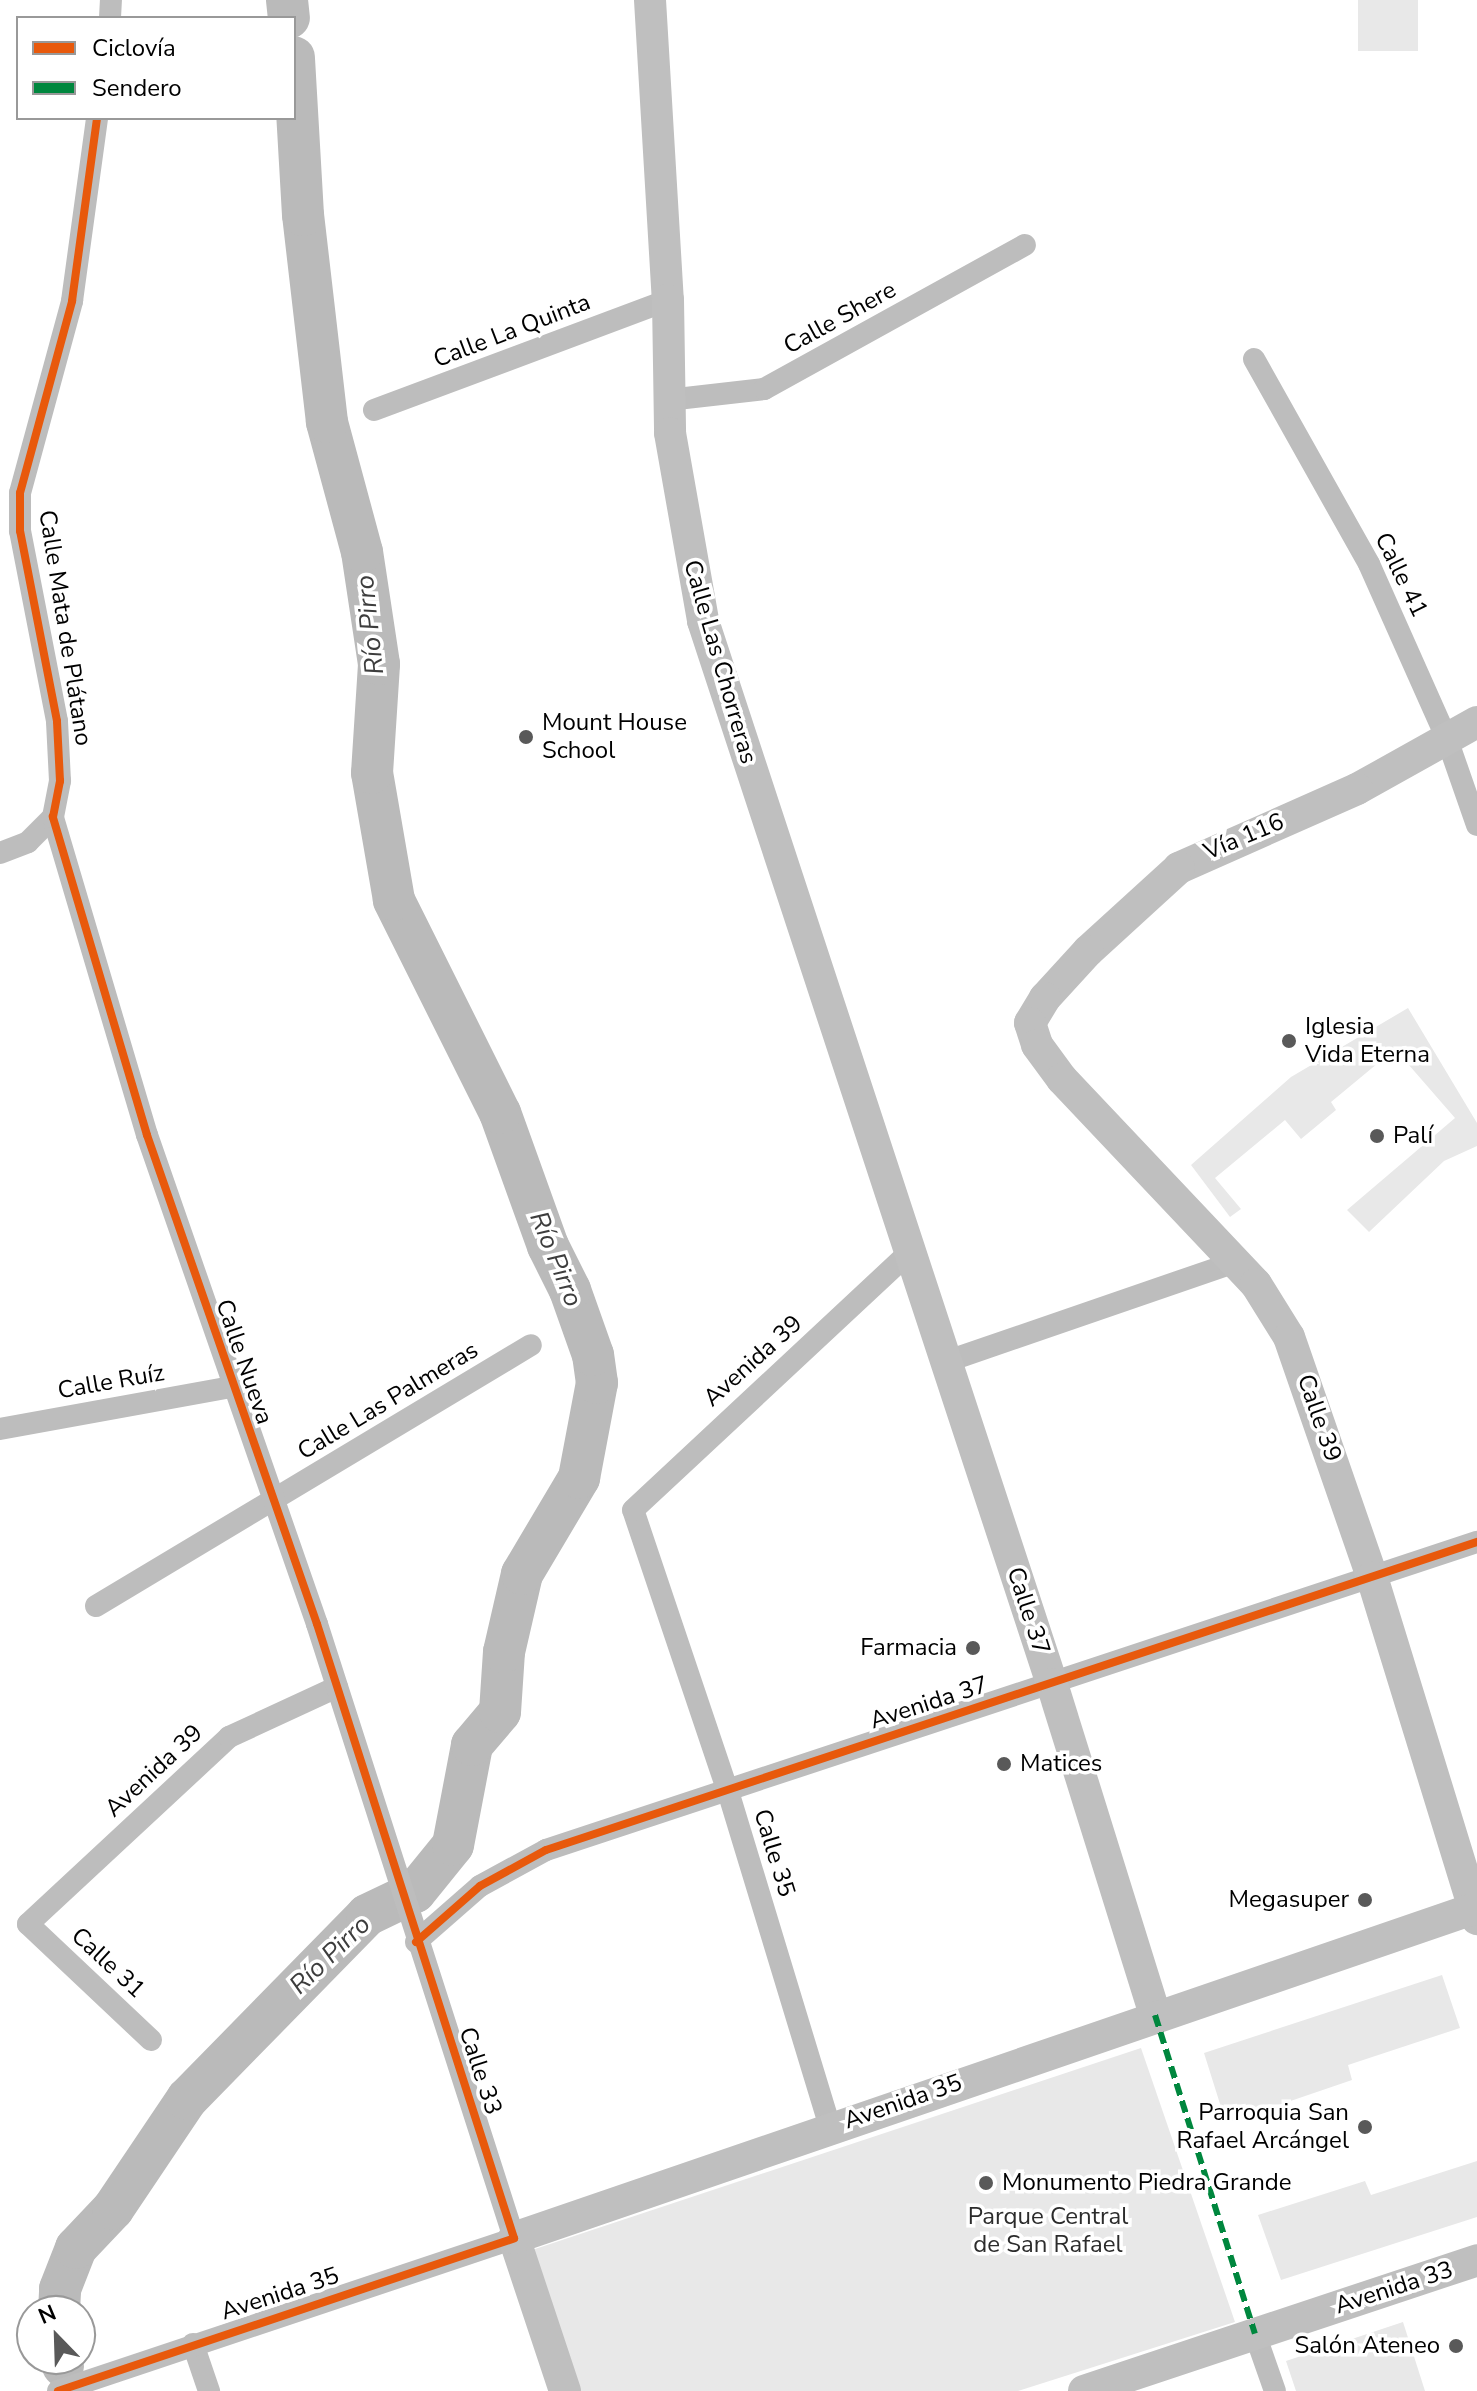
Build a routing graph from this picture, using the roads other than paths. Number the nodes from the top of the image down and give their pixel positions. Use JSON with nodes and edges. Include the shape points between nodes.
{"nodes":[{"id":1,"x":650,"y":0,"type":"edge"},
{"id":2,"x":97,"y":120,"type":"edge"},
{"id":3,"x":1025,"y":245,"type":"dead end"},
{"id":4,"x":668,"y":300,"type":"junction"},
{"id":5,"x":1254,"y":359,"type":"dead end"},
{"id":6,"x":668,"y":400,"type":"junction"},
{"id":7,"x":374,"y":410,"type":"dead end"},
{"id":8,"x":1477,"y":722,"type":"edge"},
{"id":9,"x":1447,"y":739,"type":"junction"},
{"id":10,"x":53,"y":817,"type":"junction"},
{"id":11,"x":1477,"y":825,"type":"edge"},
{"id":12,"x":0,"y":853,"type":"edge"},
{"id":13,"x":1045,"y":998,"type":"joint"},
{"id":14,"x":908,"y":1254,"type":"junction"},
{"id":15,"x":1235,"y":1262,"type":"junction"},
{"id":16,"x":531,"y":1345,"type":"dead end"},
{"id":17,"x":945,"y":1362,"type":"junction"},
{"id":18,"x":231,"y":1387,"type":"junction"},
{"id":19,"x":0,"y":1429,"type":"edge"},
{"id":20,"x":273,"y":1503,"type":"junction"},
{"id":21,"x":634,"y":1505,"type":"joint"},
{"id":22,"x":1477,"y":1542,"type":"edge"},
{"id":23,"x":1372,"y":1577,"type":"junction"},
{"id":24,"x":96,"y":1606,"type":"dead end"},
{"id":25,"x":1052,"y":1684,"type":"junction"},
{"id":26,"x":337,"y":1687,"type":"junction"},
{"id":27,"x":727,"y":1789,"type":"junction"},
{"id":28,"x":1476,"y":1912,"type":"edge"},
{"id":29,"x":407,"y":1917,"type":"joint"},
{"id":30,"x":28,"y":1924,"type":"joint"},
{"id":31,"x":416,"y":1942,"type":"junction"},
{"id":32,"x":1155,"y":2015,"type":"junction"},
{"id":33,"x":151,"y":2040,"type":"dead end"},
{"id":34,"x":830,"y":2127,"type":"junction"},
{"id":35,"x":514,"y":2238,"type":"junction"},
{"id":36,"x":1477,"y":2260,"type":"edge"},
{"id":37,"x":1255,"y":2334,"type":"junction"},
{"id":38,"x":193,"y":2344,"type":"junction"},
{"id":39,"x":58,"y":2391,"type":"edge"},
{"id":40,"x":209,"y":2391,"type":"edge"},
{"id":41,"x":565,"y":2391,"type":"edge"},
{"id":42,"x":1084,"y":2391,"type":"edge"},
{"id":43,"x":1275,"y":2391,"type":"edge"}],
"edges":[{"from":1,"to":4,"type":"main road","name":"Calle Las Chorreras"},
{"from":2,"to":10,"type":"street","name":"Calle Mata de Plátano","via":[[72,301],[20,493],[20,531],[57,721],[60,781]]},
{"from":3,"to":6,"type":"street","name":"Calle Shere","via":[[764,389]]},
{"from":4,"to":6,"type":"main road","name":"Calle Las Chorreras"},
{"from":4,"to":7,"type":"street","name":"Calle La Quinta"},
{"from":5,"to":9,"type":"street","name":"Calle 41","via":[[1369,564]]},
{"from":6,"to":14,"type":"main road","name":"Calle Las Chorreras","via":[[678,500],[703,621]]},
{"from":8,"to":9,"type":"main road","name":"Vía 116"},
{"from":9,"to":11,"type":"street","name":"Calle 41"},
{"from":9,"to":13,"type":"main road","name":"Vía 116","via":[[1357,789],[1188,862],[1130,908]]},
{"from":10,"to":12,"type":"street","via":[[28,842]]},
{"from":10,"to":18,"type":"street","name":"Calle Nueva","via":[[147,1135]]},
{"from":13,"to":15,"type":"main road","name":"Calle 39","via":[[1030,1023],[1037,1045],[1062,1079]]},
{"from":14,"to":17,"type":"main road","name":"Calle 37"},
{"from":14,"to":21,"type":"street","name":"Avenida 39"},
{"from":15,"to":17,"type":"street"},
{"from":15,"to":23,"type":"main road","name":"Calle 39","via":[[1272,1306],[1289,1337]]},
{"from":16,"to":20,"type":"street","name":"Calle Las Palmeras"},
{"from":17,"to":25,"type":"main road","name":"Calle 37"},
{"from":18,"to":19,"type":"street","name":"Calle Ruíz"},
{"from":18,"to":20,"type":"street","name":"Calle Nueva"},
{"from":20,"to":24,"type":"street","name":"Calle Las Palmeras"},
{"from":20,"to":26,"type":"street","name":"Calle Nueva"},
{"from":21,"to":27,"type":"street","name":"Calle 35","via":[[633,1515]]},
{"from":22,"to":23,"type":"street","name":"Avenida 37"},
{"from":23,"to":25,"type":"street","name":"Avenida 37"},
{"from":23,"to":28,"type":"main road","name":"Calle 39"},
{"from":25,"to":27,"type":"street","name":"Avenida 37"},
{"from":25,"to":32,"type":"main road","name":"Calle 37"},
{"from":26,"to":29,"type":"street","name":"Calle Nueva"},
{"from":26,"to":30,"type":"street","name":"Avenida 39","via":[[229,1737]]},
{"from":27,"to":31,"type":"street","name":"Avenida 37","via":[[516,1863],[480,1886]]},
{"from":27,"to":34,"type":"street","name":"Calle 35"},
{"from":28,"to":32,"type":"main road","name":"Avenida 35"},
{"from":29,"to":31,"type":"street","name":"Calle 33"},
{"from":30,"to":33,"type":"street","name":"Calle 31"},
{"from":31,"to":35,"type":"street","name":"Calle 33"},
{"from":32,"to":34,"type":"main road","name":"Avenida 35"},
{"from":34,"to":35,"type":"main road","name":"Avenida 35"},
{"from":35,"to":38,"type":"street","name":"Avenida 35"},
{"from":35,"to":41,"type":"main road","name":"Calle 33"},
{"from":36,"to":37,"type":"main road","name":"Avenida 33"},
{"from":37,"to":42,"type":"main road","name":"Avenida 33"},
{"from":37,"to":43,"type":"street"},
{"from":38,"to":39,"type":"street","name":"Avenida 35"},
{"from":38,"to":40,"type":"street"}]}
